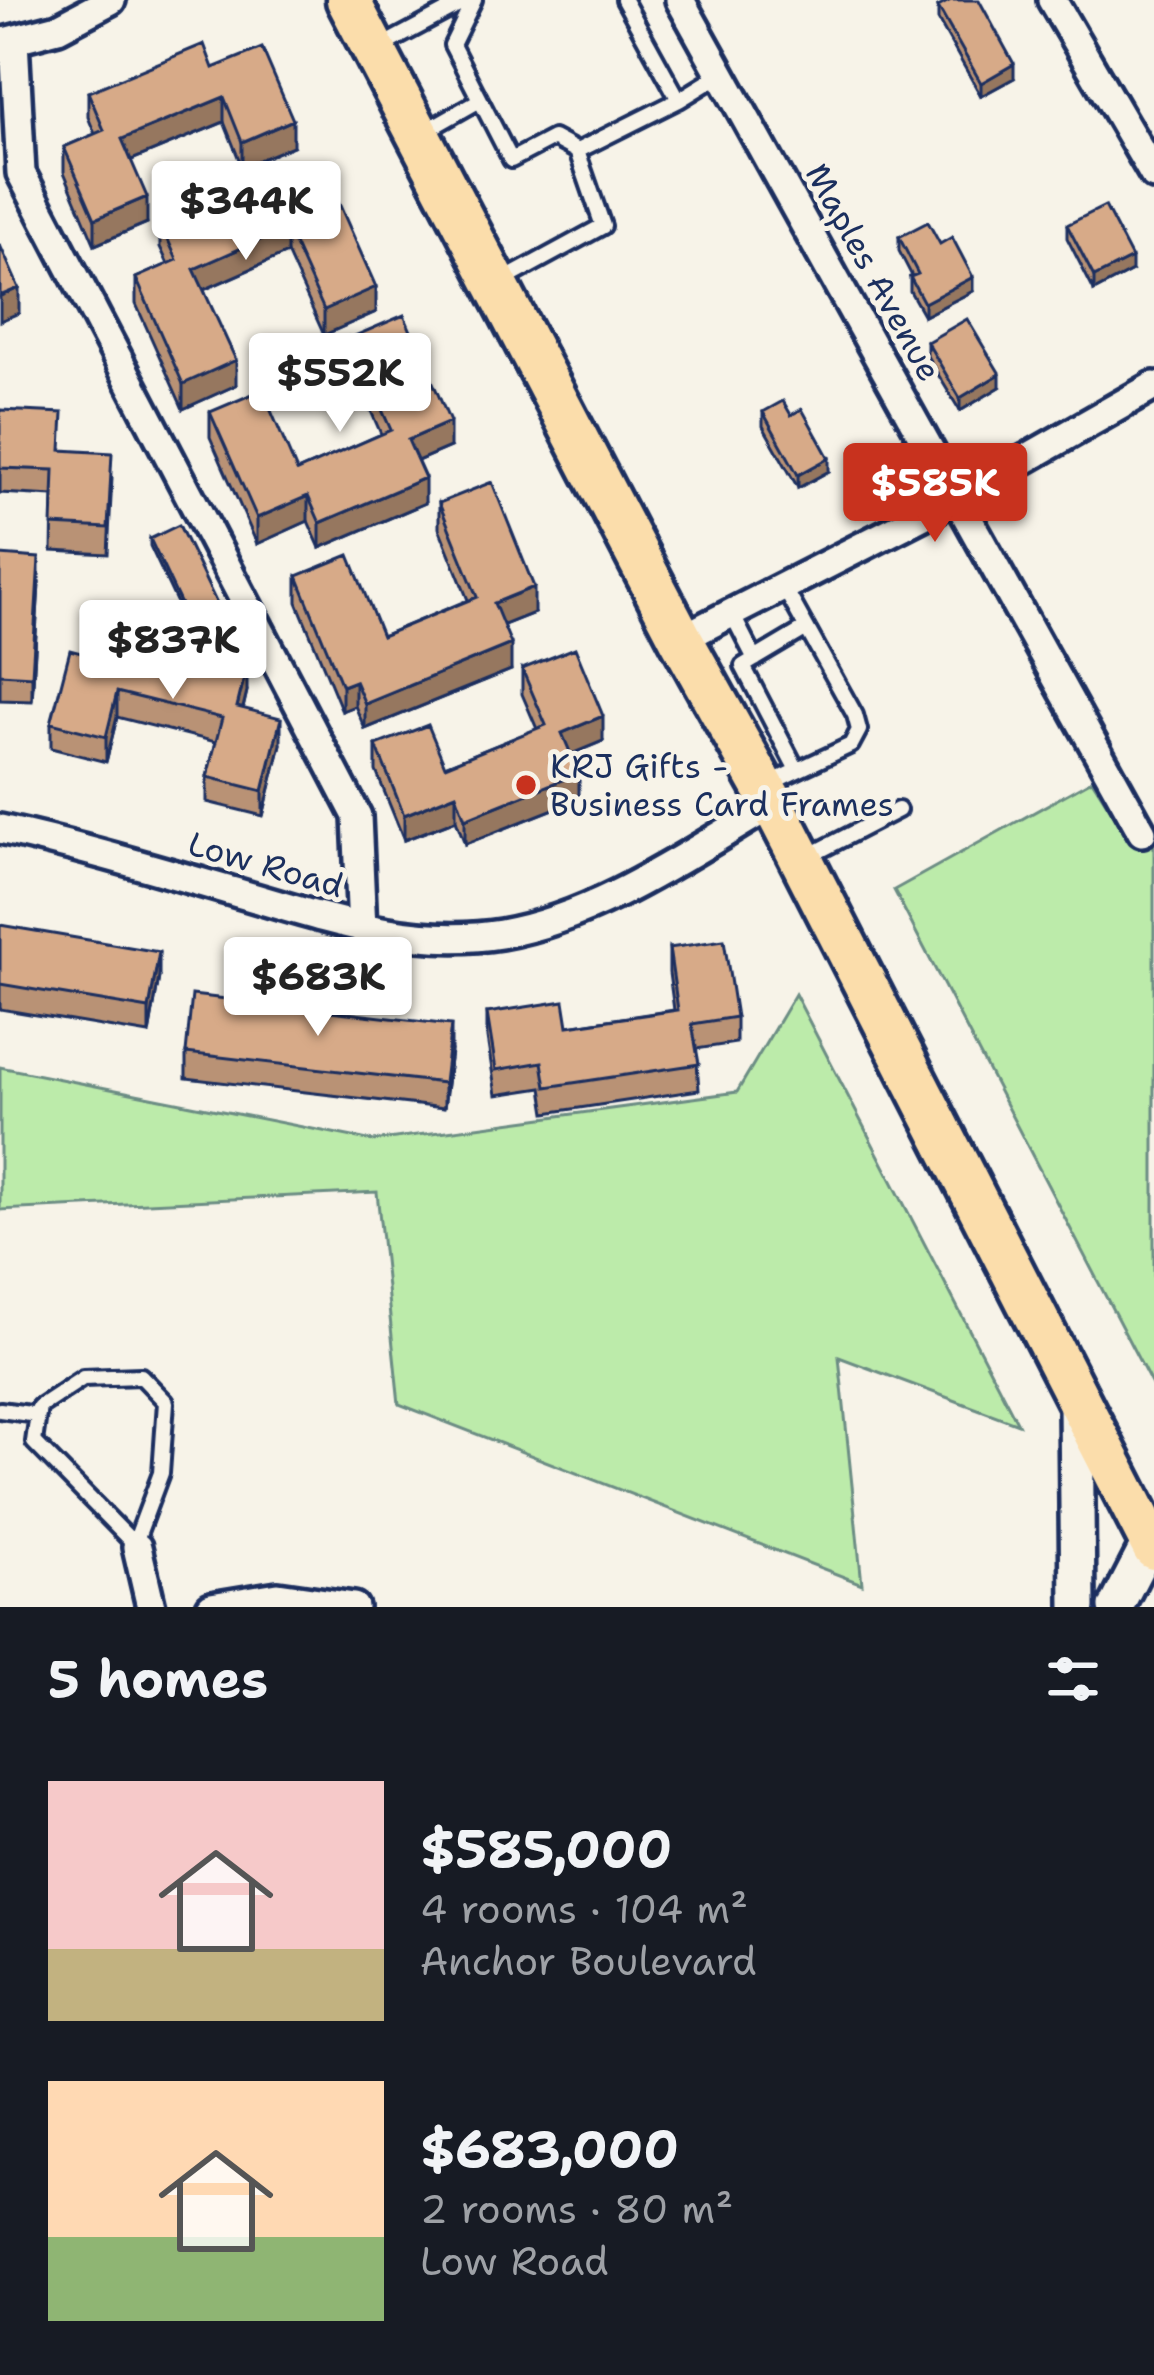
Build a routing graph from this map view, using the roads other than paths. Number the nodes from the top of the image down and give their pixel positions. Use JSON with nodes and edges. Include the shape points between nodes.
{"nodes":[{"id":1,"x":111,"y":0,"type":"edge"},
{"id":2,"x":348,"y":0,"type":"edge"},
{"id":3,"x":471,"y":0,"type":"edge"},
{"id":4,"x":624,"y":0,"type":"edge"},
{"id":5,"x":680,"y":0,"type":"edge"},
{"id":6,"x":1052,"y":0,"type":"edge"},
{"id":7,"x":7,"y":42,"type":"edge"},
{"id":8,"x":374,"y":50,"type":"junction"},
{"id":9,"x":723,"y":73,"type":"junction"},
{"id":10,"x":480,"y":100,"type":"junction"},
{"id":11,"x":679,"y":100,"type":"junction"},
{"id":12,"x":418,"y":135,"type":"junction"},
{"id":13,"x":577,"y":151,"type":"junction"},
{"id":14,"x":1154,"y":175,"type":"edge"},
{"id":15,"x":495,"y":284,"type":"junction"},
{"id":16,"x":1154,"y":386,"type":"edge"},
{"id":17,"x":957,"y":498,"type":"junction"},
{"id":18,"x":785,"y":589,"type":"junction"},
{"id":19,"x":732,"y":614,"type":"junction"},
{"id":20,"x":805,"y":629,"type":"junction"},
{"id":21,"x":681,"y":639,"type":"junction"},
{"id":22,"x":755,"y":659,"type":"junction"},
{"id":23,"x":778,"y":787,"type":"junction"},
{"id":24,"x":898,"y":810,"type":"dead end"},
{"id":25,"x":0,"y":829,"type":"edge"},
{"id":26,"x":1142,"y":832,"type":"dead end"},
{"id":27,"x":802,"y":860,"type":"junction"},
{"id":28,"x":362,"y":928,"type":"junction"},
{"id":29,"x":1076,"y":1394,"type":"junction"},
{"id":30,"x":0,"y":1410,"type":"edge"},
{"id":31,"x":38,"y":1415,"type":"junction"},
{"id":32,"x":1152,"y":1544,"type":"edge"},
{"id":33,"x":137,"y":1546,"type":"junction"},
{"id":34,"x":151,"y":1607,"type":"edge"},
{"id":35,"x":211,"y":1607,"type":"edge"},
{"id":36,"x":354,"y":1607,"type":"edge"},
{"id":37,"x":1078,"y":1607,"type":"edge"},
{"id":38,"x":1116,"y":1607,"type":"edge"}],
"edges":[{"from":1,"to":7,"type":"street","via":[[58,28]]},
{"from":2,"to":8,"type":"main road"},
{"from":3,"to":8,"type":"lane"},
{"from":3,"to":10,"type":"lane","via":[[452,44]]},
{"from":4,"to":11,"type":"lane"},
{"from":5,"to":9,"type":"street","name":"Maples Avenue"},
{"from":6,"to":14,"type":"street"},
{"from":7,"to":28,"type":"street","via":[[21,173],[357,815]]},
{"from":8,"to":12,"type":"main road"},
{"from":9,"to":11,"type":"lane"},
{"from":9,"to":17,"type":"street","name":"Maples Avenue"},
{"from":10,"to":12,"type":"lane"},
{"from":10,"to":13,"type":"lane","via":[[511,160],[553,138]]},
{"from":11,"to":13,"type":"lane"},
{"from":12,"to":15,"type":"main road"},
{"from":13,"to":15,"type":"lane","via":[[604,226]]},
{"from":15,"to":21,"type":"main road"},
{"from":16,"to":17,"type":"street"},
{"from":17,"to":18,"type":"street"},
{"from":17,"to":26,"type":"street","name":"Maples Avenue"},
{"from":18,"to":19,"type":"street"},
{"from":18,"to":20,"type":"lane"},
{"from":19,"to":21,"type":"street"},
{"from":19,"to":22,"type":"lane"},
{"from":20,"to":22,"type":"lane"},
{"from":20,"to":23,"type":"lane","via":[[859,730],[851,745]]},
{"from":21,"to":23,"type":"main road"},
{"from":22,"to":23,"type":"lane","via":[[743,666]]},
{"from":23,"to":27,"type":"main road"},
{"from":23,"to":28,"type":"street","name":"Low Road","via":[[651,875],[572,914],[439,939]]},
{"from":24,"to":27,"type":"lane"},
{"from":25,"to":28,"type":"street","name":"Low Road"},
{"from":27,"to":29,"type":"main road"},
{"from":29,"to":32,"type":"main road"},
{"from":29,"to":37,"type":"street"},
{"from":30,"to":31,"type":"lane"},
{"from":31,"to":33,"type":"lane","via":[[34,1442]]},
{"from":31,"to":33,"type":"lane","via":[[83,1378],[141,1376],[166,1402],[161,1473]]},
{"from":32,"to":38,"type":"street"},
{"from":33,"to":34,"type":"street"},
{"from":35,"to":36,"type":"street","via":[[278,1597]]}]}
